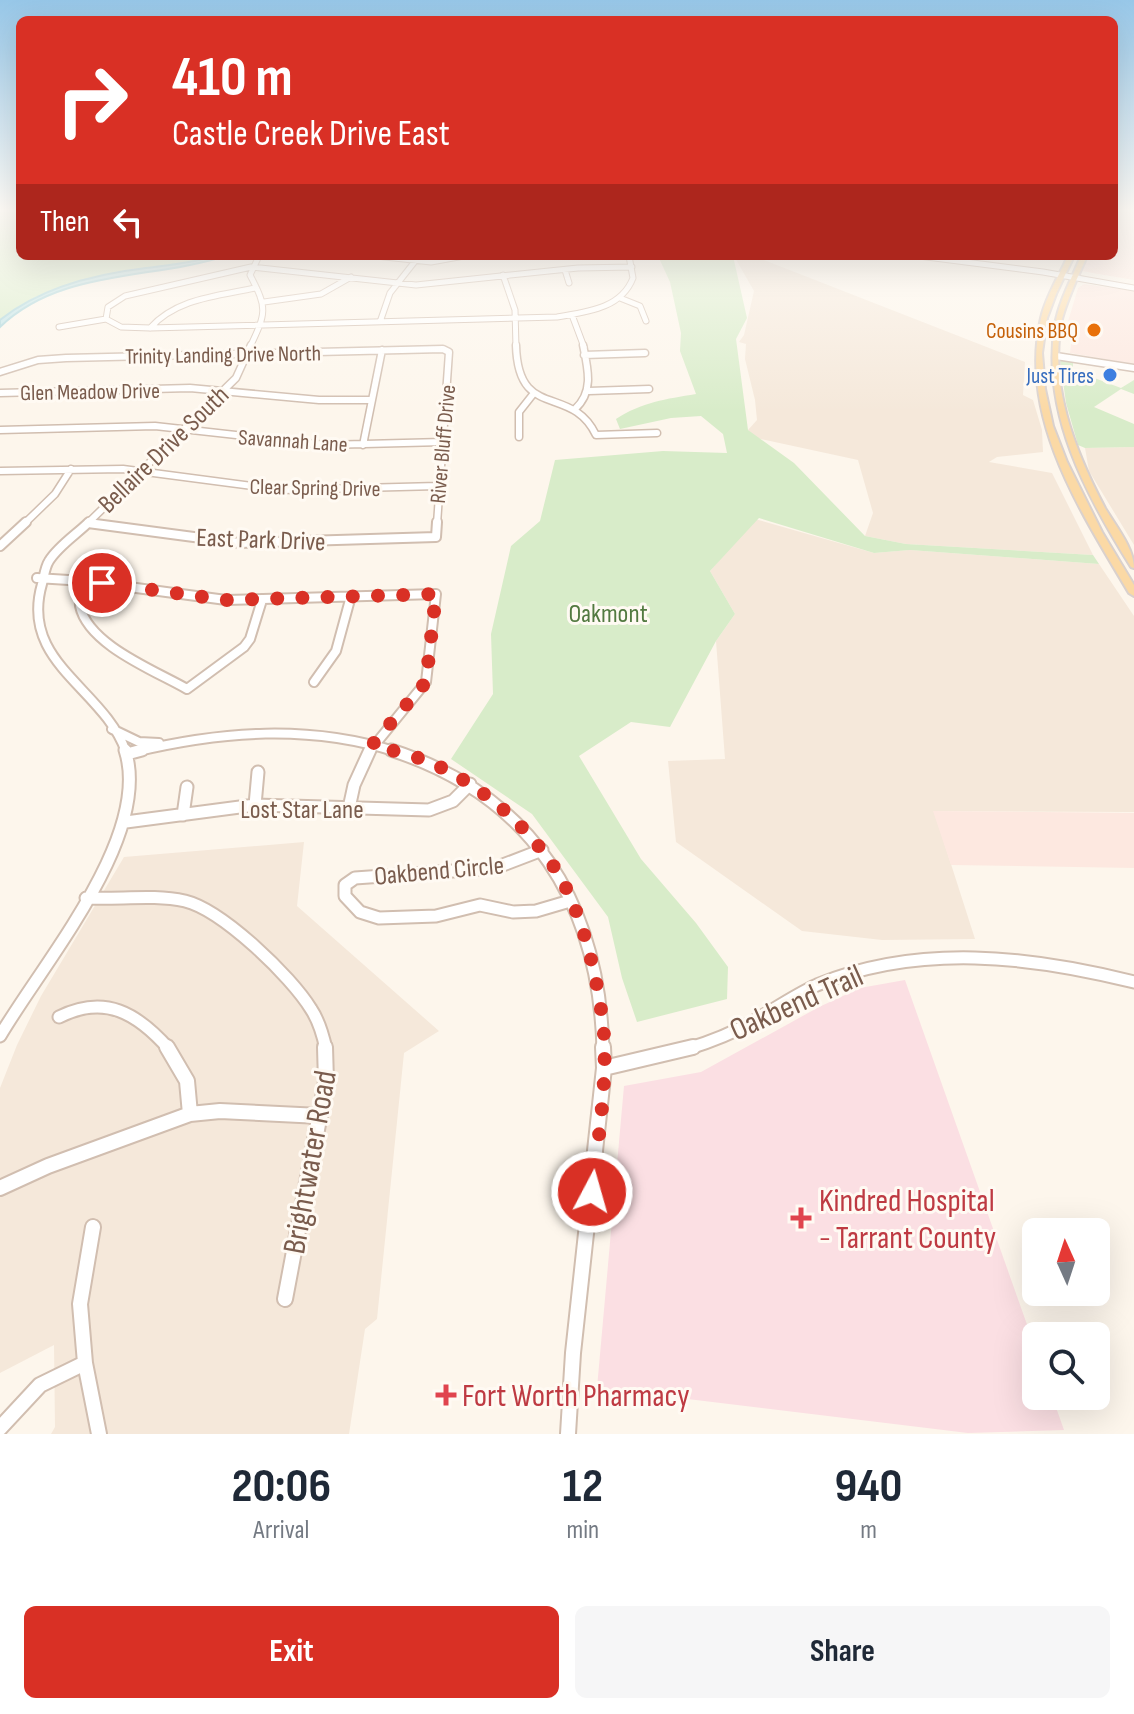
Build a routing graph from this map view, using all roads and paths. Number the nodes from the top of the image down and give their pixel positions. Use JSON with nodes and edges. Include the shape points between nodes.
{"nodes":[{"id":1,"x":204,"y":278,"type":"edge"},
{"id":2,"x":251,"y":278,"type":"edge"},
{"id":3,"x":350,"y":278,"type":"edge"},
{"id":4,"x":358,"y":278,"type":"edge"},
{"id":5,"x":400,"y":278,"type":"edge"},
{"id":6,"x":479,"y":278,"type":"edge"},
{"id":7,"x":504,"y":278,"type":"edge"},
{"id":8,"x":567,"y":278,"type":"edge"},
{"id":9,"x":632,"y":278,"type":"edge"},
{"id":10,"x":1062,"y":278,"type":"edge"},
{"id":11,"x":1075,"y":278,"type":"edge"},
{"id":12,"x":1087,"y":278,"type":"edge"},
{"id":13,"x":396,"y":283,"type":"junction"},
{"id":14,"x":569,"y":283,"type":"dead end"},
{"id":15,"x":1134,"y":286,"type":"edge"},
{"id":16,"x":255,"y":288,"type":"junction"},
{"id":17,"x":620,"y":298,"type":"junction"},
{"id":18,"x":264,"y":302,"type":"junction"},
{"id":19,"x":449,"y":309,"type":"dead end"},
{"id":20,"x":1047,"y":309,"type":"junction"},
{"id":21,"x":1062,"y":311,"type":"junction"},
{"id":22,"x":572,"y":315,"type":"junction"},
{"id":23,"x":106,"y":319,"type":"junction"},
{"id":24,"x":515,"y":319,"type":"junction"},
{"id":25,"x":448,"y":320,"type":"junction"},
{"id":26,"x":646,"y":321,"type":"dead end"},
{"id":27,"x":380,"y":322,"type":"junction"},
{"id":28,"x":262,"y":325,"type":"junction"},
{"id":29,"x":59,"y":327,"type":"dead end"},
{"id":30,"x":150,"y":328,"type":"junction"},
{"id":31,"x":1041,"y":345,"type":"junction"},
{"id":32,"x":382,"y":350,"type":"junction"},
{"id":33,"x":448,"y":350,"type":"joint"},
{"id":34,"x":250,"y":353,"type":"junction"},
{"id":35,"x":645,"y":353,"type":"dead end"},
{"id":36,"x":584,"y":355,"type":"junction"},
{"id":37,"x":1056,"y":356,"type":"junction"},
{"id":38,"x":1041,"y":361,"type":"junction"},
{"id":39,"x":1134,"y":368,"type":"edge"},
{"id":40,"x":0,"y":372,"type":"edge"},
{"id":41,"x":1057,"y":374,"type":"junction"},
{"id":42,"x":1042,"y":379,"type":"junction"},
{"id":43,"x":649,"y":389,"type":"dead end"},
{"id":44,"x":1059,"y":389,"type":"junction"},
{"id":45,"x":224,"y":391,"type":"junction"},
{"id":46,"x":589,"y":391,"type":"junction"},
{"id":47,"x":0,"y":393,"type":"edge"},
{"id":48,"x":534,"y":393,"type":"junction"},
{"id":49,"x":372,"y":400,"type":"junction"},
{"id":50,"x":575,"y":409,"type":"junction"},
{"id":51,"x":184,"y":429,"type":"junction"},
{"id":52,"x":0,"y":430,"type":"edge"},
{"id":53,"x":657,"y":433,"type":"dead end"},
{"id":54,"x":519,"y":437,"type":"dead end"},
{"id":55,"x":443,"y":442,"type":"junction"},
{"id":56,"x":363,"y":445,"type":"junction"},
{"id":57,"x":71,"y":469,"type":"junction"},
{"id":58,"x":0,"y":471,"type":"edge"},
{"id":59,"x":140,"y":472,"type":"junction"},
{"id":60,"x":438,"y":486,"type":"junction"},
{"id":61,"x":88,"y":523,"type":"junction"},
{"id":62,"x":436,"y":537,"type":"joint"},
{"id":63,"x":0,"y":546,"type":"edge"},
{"id":64,"x":1134,"y":565,"type":"edge"},
{"id":65,"x":37,"y":578,"type":"junction"},
{"id":66,"x":84,"y":581,"type":"junction"},
{"id":67,"x":29,"y":591,"type":"dead end"},
{"id":68,"x":1134,"y":593,"type":"edge"},
{"id":69,"x":351,"y":596,"type":"junction"},
{"id":70,"x":262,"y":600,"type":"junction"},
{"id":71,"x":53,"y":671,"type":"dead end"},
{"id":72,"x":314,"y":682,"type":"dead end"},
{"id":73,"x":112,"y":729,"type":"junction"},
{"id":74,"x":170,"y":743,"type":"junction"},
{"id":75,"x":372,"y":745,"type":"junction"},
{"id":76,"x":127,"y":754,"type":"junction"},
{"id":77,"x":258,"y":772,"type":"dead end"},
{"id":78,"x":470,"y":784,"type":"junction"},
{"id":79,"x":187,"y":787,"type":"dead end"},
{"id":80,"x":255,"y":805,"type":"junction"},
{"id":81,"x":349,"y":808,"type":"junction"},
{"id":82,"x":183,"y":815,"type":"junction"},
{"id":83,"x":126,"y":822,"type":"junction"},
{"id":84,"x":542,"y":850,"type":"junction"},
{"id":85,"x":86,"y":898,"type":"junction"},
{"id":86,"x":570,"y":901,"type":"junction"},
{"id":87,"x":1134,"y":982,"type":"edge"},
{"id":88,"x":59,"y":1017,"type":"dead end"},
{"id":89,"x":0,"y":1036,"type":"edge"},
{"id":90,"x":604,"y":1068,"type":"junction"},
{"id":91,"x":190,"y":1114,"type":"junction"},
{"id":92,"x":320,"y":1116,"type":"junction"},
{"id":93,"x":0,"y":1188,"type":"edge"},
{"id":94,"x":93,"y":1227,"type":"dead end"},
{"id":95,"x":285,"y":1299,"type":"dead end"},
{"id":96,"x":85,"y":1363,"type":"junction"},
{"id":97,"x":0,"y":1428,"type":"edge"},
{"id":98,"x":99,"y":1434,"type":"edge"},
{"id":99,"x":568,"y":1434,"type":"edge"}],
"edges":[{"from":1,"to":23,"type":"street","via":[[125,296],[108,307]]},
{"from":2,"to":16,"type":"street"},
{"from":3,"to":18,"type":"street","via":[[323,294]]},
{"from":4,"to":13,"type":"street"},
{"from":5,"to":13,"type":"street"},
{"from":6,"to":13,"type":"street"},
{"from":7,"to":24,"type":"street"},
{"from":8,"to":14,"type":"street"},
{"from":9,"to":17,"type":"street"},
{"from":10,"to":20,"type":"main road"},
{"from":11,"to":21,"type":"main road"},
{"from":12,"to":15,"type":"street"},
{"from":13,"to":27,"type":"street"},
{"from":16,"to":18,"type":"street"},
{"from":16,"to":30,"type":"street","via":[[182,306],[163,314]]},
{"from":17,"to":22,"type":"street"},
{"from":17,"to":26,"type":"street","via":[[640,306]]},
{"from":18,"to":28,"type":"street","name":"Bellaire Drive South"},
{"from":19,"to":25,"type":"street"},
{"from":20,"to":21,"type":"main road"},
{"from":20,"to":31,"type":"main road"},
{"from":21,"to":37,"type":"main road"},
{"from":22,"to":24,"type":"street"},
{"from":22,"to":36,"type":"street"},
{"from":23,"to":29,"type":"street"},
{"from":23,"to":30,"type":"street","via":[[121,327]]},
{"from":24,"to":25,"type":"street"},
{"from":24,"to":48,"type":"street","via":[[518,372],[522,384]]},
{"from":25,"to":27,"type":"street"},
{"from":27,"to":28,"type":"street"},
{"from":28,"to":30,"type":"street"},
{"from":28,"to":34,"type":"street","name":"Bellaire Drive South"},
{"from":31,"to":37,"type":"main road"},
{"from":31,"to":38,"type":"main road"},
{"from":32,"to":33,"type":"street","name":"Trinity Landing Drive North"},
{"from":32,"to":34,"type":"street","name":"Trinity Landing Drive North"},
{"from":32,"to":49,"type":"street"},
{"from":33,"to":55,"type":"street","name":"River Bluff Drive"},
{"from":34,"to":40,"type":"street","name":"Trinity Landing Drive North","via":[[47,359]]},
{"from":34,"to":45,"type":"street","name":"Bellaire Drive South"},
{"from":35,"to":36,"type":"street"},
{"from":36,"to":46,"type":"street"},
{"from":37,"to":38,"type":"main road"},
{"from":37,"to":39,"type":"street"},
{"from":37,"to":41,"type":"main road"},
{"from":38,"to":42,"type":"main road"},
{"from":41,"to":42,"type":"main road"},
{"from":41,"to":44,"type":"main road"},
{"from":42,"to":44,"type":"main road"},
{"from":42,"to":68,"type":"main road","via":[[1053,434],[1082,505]]},
{"from":43,"to":46,"type":"street"},
{"from":44,"to":64,"type":"main road","via":[[1084,473]]},
{"from":45,"to":47,"type":"street","name":"Glen Meadow Drive"},
{"from":45,"to":49,"type":"street","name":"Glen Meadow Drive"},
{"from":45,"to":51,"type":"street","name":"Bellaire Drive South"},
{"from":46,"to":50,"type":"street"},
{"from":48,"to":50,"type":"street"},
{"from":48,"to":54,"type":"street","via":[[519,412]]},
{"from":49,"to":56,"type":"street"},
{"from":50,"to":53,"type":"street","via":[[589,419],[596,435]]},
{"from":51,"to":52,"type":"street","name":"Savannah Lane"},
{"from":51,"to":56,"type":"street","name":"Savannah Lane","via":[[285,443]]},
{"from":51,"to":59,"type":"street","name":"Bellaire Drive South"},
{"from":55,"to":56,"type":"street","name":"Savannah Lane"},
{"from":55,"to":60,"type":"street","name":"River Bluff Drive"},
{"from":57,"to":58,"type":"street","name":"Clear Spring Drive"},
{"from":57,"to":59,"type":"street","name":"Clear Spring Drive"},
{"from":57,"to":63,"type":"street","via":[[55,494]]},
{"from":59,"to":60,"type":"street","name":"Clear Spring Drive","via":[[291,491]]},
{"from":59,"to":61,"type":"street","name":"Bellaire Drive South"},
{"from":60,"to":62,"type":"street","name":"River Bluff Drive"},
{"from":61,"to":62,"type":"street","name":"East Park Drive","via":[[239,543]]},
{"from":61,"to":65,"type":"street","name":"Bellaire Drive South"},
{"from":65,"to":66,"type":"street"},
{"from":65,"to":67,"type":"street","name":"Bellaire Drive South"},
{"from":66,"to":70,"type":"street","via":[[210,599]]},
{"from":66,"to":70,"type":"street","via":[[80,607],[94,631],[187,689],[244,647]]},
{"from":69,"to":70,"type":"street"},
{"from":69,"to":72,"type":"street","via":[[336,651]]},
{"from":69,"to":75,"type":"street","via":[[436,594],[426,682]]},
{"from":71,"to":73,"type":"street"},
{"from":73,"to":74,"type":"street","via":[[139,742]]},
{"from":73,"to":76,"type":"street"},
{"from":74,"to":75,"type":"street","via":[[260,732]]},
{"from":74,"to":76,"type":"street"},
{"from":75,"to":78,"type":"street","via":[[425,760]]},
{"from":75,"to":81,"type":"street"},
{"from":76,"to":83,"type":"street","via":[[131,780]]},
{"from":77,"to":80,"type":"street"},
{"from":78,"to":81,"type":"street","name":"Lost Star Lane","via":[[453,801],[429,810]]},
{"from":78,"to":84,"type":"street"},
{"from":79,"to":82,"type":"street"},
{"from":80,"to":81,"type":"street","name":"Lost Star Lane"},
{"from":80,"to":82,"type":"street","name":"Lost Star Lane"},
{"from":82,"to":83,"type":"street","name":"Lost Star Lane"},
{"from":83,"to":85,"type":"street"},
{"from":84,"to":86,"type":"street"},
{"from":84,"to":86,"type":"street","name":"Oakbend Circle","via":[[485,871],[355,878],[345,885],[345,896],[360,912],[379,918],[436,916],[480,905],[536,911]]},
{"from":85,"to":89,"type":"street"},
{"from":85,"to":92,"type":"street","name":"Brightwater Road","via":[[184,901],[227,922],[308,1004],[319,1022],[327,1069]]},
{"from":86,"to":90,"type":"street","via":[[597,985]]},
{"from":87,"to":90,"type":"street","name":"Oakbend Trail","via":[[992,959],[882,965],[817,985],[731,1033],[686,1050]]},
{"from":88,"to":91,"type":"street","via":[[94,1005],[140,1022],[181,1068]]},
{"from":90,"to":99,"type":"street"},
{"from":91,"to":92,"type":"street"},
{"from":91,"to":93,"type":"street"},
{"from":92,"to":95,"type":"street","name":"Brightwater Road"},
{"from":94,"to":96,"type":"street","via":[[80,1304]]},
{"from":96,"to":97,"type":"street","via":[[40,1385]]},
{"from":96,"to":98,"type":"street"}]}
